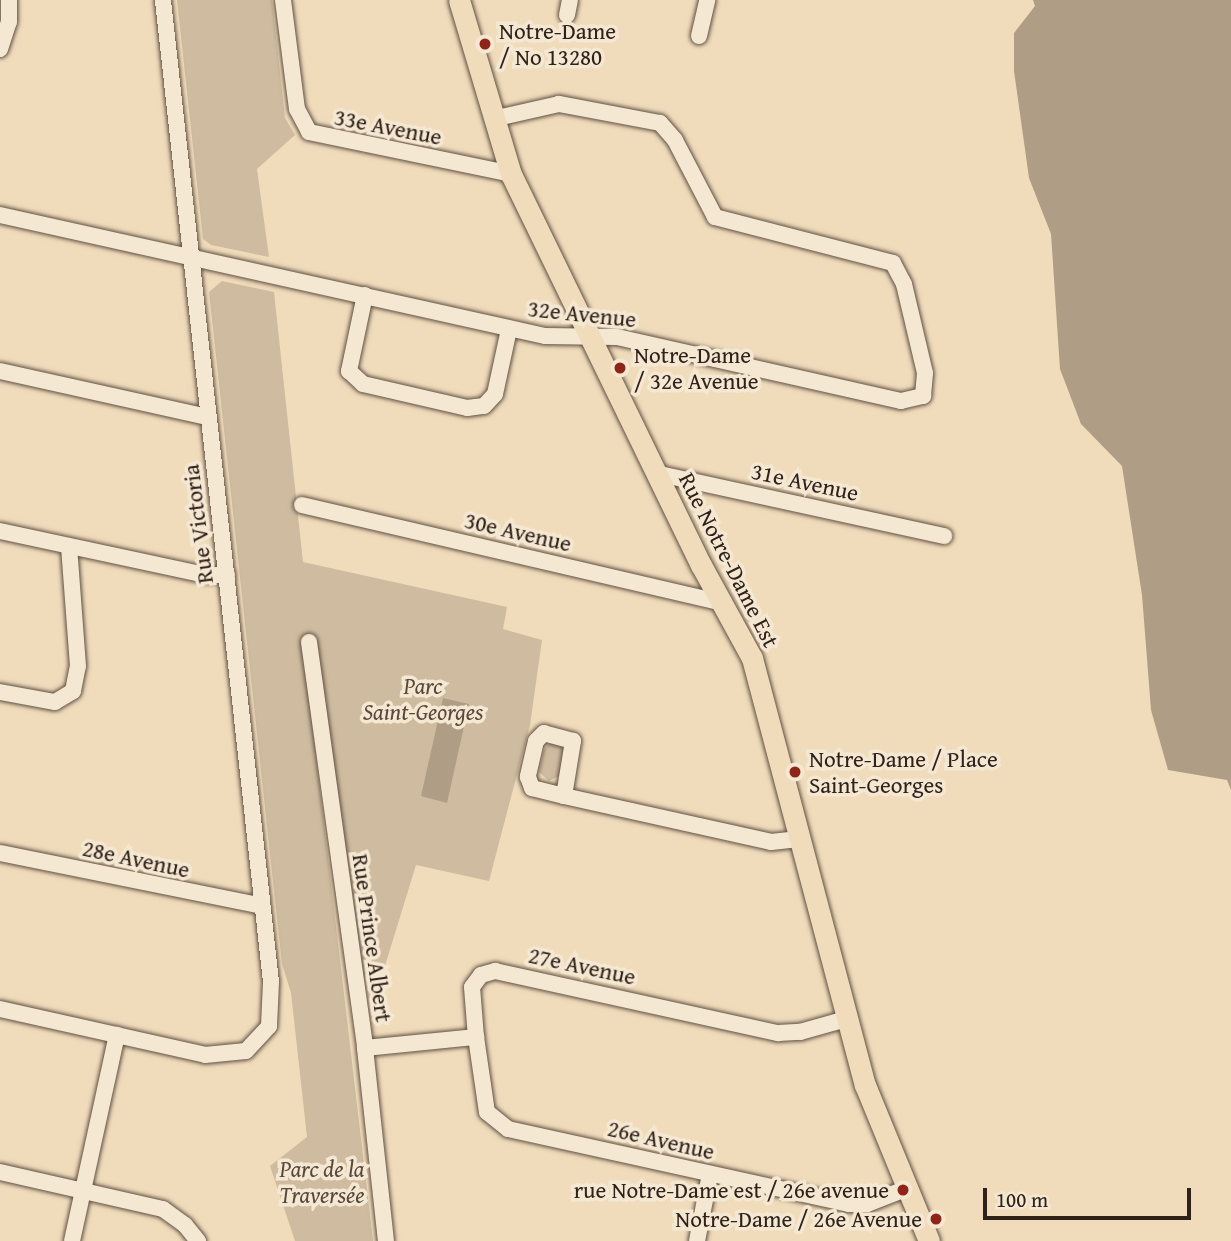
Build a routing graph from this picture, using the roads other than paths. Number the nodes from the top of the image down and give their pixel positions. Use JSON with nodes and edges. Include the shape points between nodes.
{"nodes":[{"id":1,"x":9,"y":0,"type":"edge"},
{"id":2,"x":163,"y":0,"type":"edge"},
{"id":3,"x":283,"y":0,"type":"edge"},
{"id":4,"x":459,"y":0,"type":"edge"},
{"id":5,"x":707,"y":0,"type":"edge"},
{"id":6,"x":699,"y":36,"type":"dead end"},
{"id":7,"x":0,"y":49,"type":"edge"},
{"id":8,"x":493,"y":119,"type":"junction"},
{"id":9,"x":511,"y":174,"type":"junction"},
{"id":10,"x":0,"y":215,"type":"edge"},
{"id":11,"x":193,"y":258,"type":"junction"},
{"id":12,"x":365,"y":295,"type":"junction"},
{"id":13,"x":509,"y":328,"type":"junction"},
{"id":14,"x":589,"y":335,"type":"junction"},
{"id":15,"x":0,"y":371,"type":"edge"},
{"id":16,"x":208,"y":417,"type":"junction"},
{"id":17,"x":655,"y":473,"type":"junction"},
{"id":18,"x":302,"y":505,"type":"dead end"},
{"id":19,"x":0,"y":531,"type":"edge"},
{"id":20,"x":944,"y":536,"type":"dead end"},
{"id":21,"x":69,"y":546,"type":"junction"},
{"id":22,"x":227,"y":575,"type":"junction"},
{"id":23,"x":724,"y":603,"type":"junction"},
{"id":24,"x":309,"y":642,"type":"dead end"},
{"id":25,"x":0,"y":692,"type":"edge"},
{"id":26,"x":564,"y":796,"type":"dead end"},
{"id":27,"x":799,"y":839,"type":"junction"},
{"id":28,"x":0,"y":853,"type":"edge"},
{"id":29,"x":262,"y":906,"type":"junction"},
{"id":30,"x":0,"y":1009,"type":"edge"},
{"id":31,"x":846,"y":1019,"type":"junction"},
{"id":32,"x":117,"y":1035,"type":"junction"},
{"id":33,"x":476,"y":1037,"type":"junction"},
{"id":34,"x":365,"y":1048,"type":"junction"},
{"id":35,"x":0,"y":1172,"type":"edge"},
{"id":36,"x":710,"y":1174,"type":"junction"},
{"id":37,"x":905,"y":1189,"type":"junction"},
{"id":38,"x":83,"y":1190,"type":"junction"},
{"id":39,"x":72,"y":1241,"type":"edge"},
{"id":40,"x":198,"y":1241,"type":"edge"},
{"id":41,"x":386,"y":1241,"type":"edge"},
{"id":42,"x":697,"y":1241,"type":"edge"},
{"id":43,"x":929,"y":1241,"type":"edge"}],
"edges":[{"from":1,"to":7,"type":"street","via":[[9,22]]},
{"from":2,"to":11,"type":"street","name":"Rue Victoria"},
{"from":3,"to":9,"type":"street","name":"33e Avenue","via":[[297,109],[309,132]]},
{"from":4,"to":8,"type":"main road","name":"Rue Notre-Dame Est"},
{"from":5,"to":6,"type":"street"},
{"from":8,"to":9,"type":"main road","name":"Rue Notre-Dame Est"},
{"from":8,"to":14,"type":"street","name":"32e Avenue","via":[[559,104],[660,123],[675,140],[715,217],[893,263],[904,284],[925,373],[923,396],[901,401]]},
{"from":9,"to":14,"type":"main road","name":"Rue Notre-Dame Est"},
{"from":10,"to":11,"type":"street","name":"32e Avenue"},
{"from":11,"to":12,"type":"street","name":"32e Avenue"},
{"from":11,"to":16,"type":"street","name":"Rue Victoria"},
{"from":12,"to":13,"type":"street","name":"32e Avenue"},
{"from":12,"to":13,"type":"street","via":[[349,371],[363,384],[467,408],[484,406],[495,394]]},
{"from":13,"to":14,"type":"street","name":"32e Avenue","via":[[545,336]]},
{"from":14,"to":17,"type":"main road","name":"Rue Notre-Dame Est"},
{"from":15,"to":16,"type":"street"},
{"from":16,"to":22,"type":"street","name":"Rue Victoria"},
{"from":17,"to":20,"type":"street","name":"31e Avenue"},
{"from":17,"to":23,"type":"main road","name":"Rue Notre-Dame Est"},
{"from":18,"to":23,"type":"street","name":"30e Avenue"},
{"from":19,"to":21,"type":"street"},
{"from":21,"to":22,"type":"street","via":[[205,575]]},
{"from":21,"to":25,"type":"street","via":[[78,666],[74,691],[55,702]]},
{"from":22,"to":29,"type":"street","name":"Rue Victoria"},
{"from":23,"to":27,"type":"main road","name":"Rue Notre-Dame Est","via":[[751,658]]},
{"from":24,"to":34,"type":"street","name":"Rue Prince Albert"},
{"from":26,"to":27,"type":"street","via":[[771,842]]},
{"from":27,"to":31,"type":"main road","name":"Rue Notre-Dame Est"},
{"from":28,"to":29,"type":"street","name":"28e Avenue"},
{"from":29,"to":32,"type":"street","name":"Rue Victoria","via":[[272,1002],[269,1026],[260,1041],[246,1051],[216,1055]]},
{"from":30,"to":32,"type":"street"},
{"from":31,"to":33,"type":"street","name":"27e Avenue","via":[[778,1033],[495,971],[481,975],[472,987]]},
{"from":31,"to":37,"type":"main road","name":"Rue Notre-Dame Est","via":[[869,1096]]},
{"from":32,"to":38,"type":"street"},
{"from":33,"to":34,"type":"street"},
{"from":33,"to":36,"type":"street","name":"26e Avenue","via":[[484,1104],[497,1124]]},
{"from":34,"to":41,"type":"street","name":"Rue Prince Albert"},
{"from":35,"to":38,"type":"street"},
{"from":36,"to":37,"type":"street","name":"26e Avenue","via":[[858,1205]]},
{"from":36,"to":42,"type":"street"},
{"from":37,"to":43,"type":"main road","name":"Rue Notre-Dame Est"},
{"from":38,"to":39,"type":"street"},
{"from":38,"to":40,"type":"street","via":[[163,1209]]}]}
